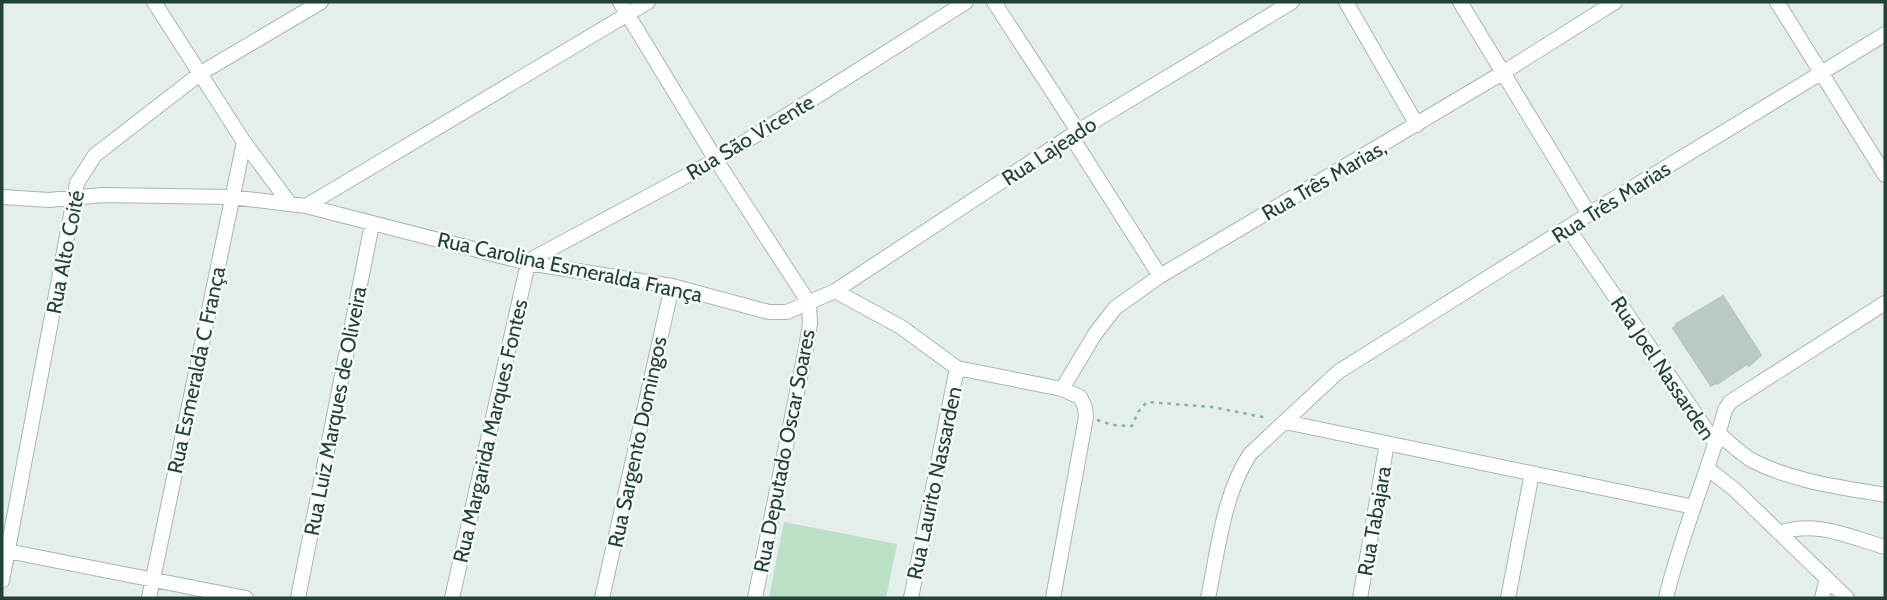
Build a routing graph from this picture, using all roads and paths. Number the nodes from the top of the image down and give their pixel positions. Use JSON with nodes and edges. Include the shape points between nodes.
{"nodes":[{"id":1,"x":154,"y":2,"type":"edge"},
{"id":2,"x":321,"y":2,"type":"edge"},
{"id":3,"x":648,"y":2,"type":"edge"},
{"id":4,"x":966,"y":2,"type":"edge"},
{"id":5,"x":994,"y":2,"type":"edge"},
{"id":6,"x":1292,"y":2,"type":"edge"},
{"id":7,"x":1346,"y":2,"type":"edge"},
{"id":8,"x":1460,"y":2,"type":"edge"},
{"id":9,"x":1615,"y":2,"type":"edge"},
{"id":10,"x":1777,"y":2,"type":"edge"},
{"id":11,"x":624,"y":8,"type":"edge"},
{"id":12,"x":1885,"y":34,"type":"edge"},
{"id":13,"x":1504,"y":72,"type":"junction"},
{"id":14,"x":201,"y":73,"type":"junction"},
{"id":15,"x":1821,"y":74,"type":"junction"},
{"id":16,"x":1417,"y":125,"type":"junction"},
{"id":17,"x":1075,"y":133,"type":"junction"},
{"id":18,"x":244,"y":142,"type":"junction"},
{"id":19,"x":716,"y":160,"type":"junction"},
{"id":20,"x":1885,"y":175,"type":"edge"},
{"id":21,"x":2,"y":197,"type":"edge"},
{"id":22,"x":231,"y":197,"type":"junction"},
{"id":23,"x":74,"y":198,"type":"junction"},
{"id":24,"x":290,"y":204,"type":"junction"},
{"id":25,"x":306,"y":206,"type":"junction"},
{"id":26,"x":1589,"y":214,"type":"junction"},
{"id":27,"x":372,"y":224,"type":"junction"},
{"id":28,"x":1568,"y":228,"type":"junction"},
{"id":29,"x":528,"y":263,"type":"junction"},
{"id":30,"x":1160,"y":276,"type":"junction"},
{"id":31,"x":672,"y":286,"type":"junction"},
{"id":32,"x":835,"y":291,"type":"junction"},
{"id":33,"x":809,"y":303,"type":"junction"},
{"id":34,"x":1885,"y":303,"type":"edge"},
{"id":35,"x":957,"y":368,"type":"junction"},
{"id":36,"x":1062,"y":389,"type":"junction"},
{"id":37,"x":1086,"y":416,"type":"junction"},
{"id":38,"x":1285,"y":422,"type":"junction"},
{"id":39,"x":1717,"y":439,"type":"junction"},
{"id":40,"x":1387,"y":443,"type":"junction"},
{"id":41,"x":1708,"y":469,"type":"junction"},
{"id":42,"x":1532,"y":473,"type":"junction"},
{"id":43,"x":1885,"y":495,"type":"edge"},
{"id":44,"x":1694,"y":507,"type":"junction"},
{"id":45,"x":1779,"y":533,"type":"junction"},
{"id":46,"x":1885,"y":548,"type":"edge"},
{"id":47,"x":5,"y":551,"type":"edge"},
{"id":48,"x":1827,"y":579,"type":"junction"},
{"id":49,"x":153,"y":580,"type":"junction"},
{"id":50,"x":2,"y":581,"type":"edge"},
{"id":51,"x":149,"y":598,"type":"edge"},
{"id":52,"x":246,"y":598,"type":"edge"},
{"id":53,"x":299,"y":598,"type":"edge"},
{"id":54,"x":452,"y":598,"type":"edge"},
{"id":55,"x":602,"y":598,"type":"edge"},
{"id":56,"x":755,"y":598,"type":"edge"},
{"id":57,"x":911,"y":598,"type":"edge"},
{"id":58,"x":1053,"y":598,"type":"edge"},
{"id":59,"x":1208,"y":598,"type":"edge"},
{"id":60,"x":1360,"y":598,"type":"edge"},
{"id":61,"x":1508,"y":598,"type":"edge"},
{"id":62,"x":1666,"y":598,"type":"edge"},
{"id":63,"x":1822,"y":598,"type":"edge"},
{"id":64,"x":1847,"y":598,"type":"edge"}],
"edges":[{"from":1,"to":14,"type":"street"},
{"from":2,"to":14,"type":"street","name":"Rua Alto Coité"},
{"from":3,"to":11,"type":"street"},
{"from":4,"to":19,"type":"street","name":"Rua São Vicente"},
{"from":5,"to":17,"type":"street"},
{"from":6,"to":17,"type":"street","name":"Rua Lajeado"},
{"from":7,"to":16,"type":"street"},
{"from":8,"to":13,"type":"street"},
{"from":9,"to":13,"type":"street","name":"Rua Três Marias,"},
{"from":10,"to":15,"type":"street"},
{"from":11,"to":19,"type":"street"},
{"from":11,"to":25,"type":"street"},
{"from":12,"to":15,"type":"street","name":"Rua Três Marias"},
{"from":13,"to":16,"type":"street","name":"Rua Três Marias,"},
{"from":13,"to":26,"type":"street"},
{"from":14,"to":18,"type":"street"},
{"from":14,"to":23,"type":"street","name":"Rua Alto Coité","via":[[95,155],[77,183]]},
{"from":15,"to":20,"type":"street"},
{"from":15,"to":26,"type":"street","name":"Rua Três Marias"},
{"from":16,"to":30,"type":"street","name":"Rua Três Marias,"},
{"from":17,"to":30,"type":"street"},
{"from":17,"to":32,"type":"street","name":"Rua Lajeado"},
{"from":18,"to":22,"type":"street","name":"Rua Esmeralda C França"},
{"from":18,"to":24,"type":"street"},
{"from":19,"to":29,"type":"street","name":"Rua São Vicente"},
{"from":19,"to":33,"type":"street"},
{"from":21,"to":23,"type":"street","name":"Rua Carolina Esmeralda França"},
{"from":22,"to":23,"type":"street","name":"Rua Carolina Esmeralda França"},
{"from":22,"to":24,"type":"street","name":"Rua Carolina Esmeralda França"},
{"from":22,"to":49,"type":"street","name":"Rua Esmeralda C França"},
{"from":23,"to":47,"type":"street","name":"Rua Alto Coité"},
{"from":24,"to":25,"type":"street","name":"Rua Carolina Esmeralda França"},
{"from":25,"to":27,"type":"street","name":"Rua Carolina Esmeralda França"},
{"from":26,"to":28,"type":"street","name":"Rua Três Marias"},
{"from":27,"to":29,"type":"street","name":"Rua Carolina Esmeralda França"},
{"from":27,"to":53,"type":"street","name":"Rua Luiz Marques de Oliveira"},
{"from":28,"to":38,"type":"street","name":"Rua Três Marias","via":[[1338,372]]},
{"from":28,"to":39,"type":"street","name":"Rua Joel Nassarden"},
{"from":29,"to":31,"type":"street","name":"Rua Carolina Esmeralda França"},
{"from":29,"to":54,"type":"street","name":"Rua Margarida Marques Fontes"},
{"from":30,"to":36,"type":"street","name":"Rua Três Marias,","via":[[1115,308]]},
{"from":31,"to":33,"type":"street","name":"Rua Carolina Esmeralda França","via":[[769,312],[787,312]]},
{"from":31,"to":55,"type":"street","name":"Rua Sargento Domingos"},
{"from":32,"to":33,"type":"street","name":"Rua Lajeado"},
{"from":32,"to":35,"type":"street","via":[[901,327]]},
{"from":33,"to":56,"type":"street","name":"Rua Deputado Oscar Soares","via":[[806,348]]},
{"from":34,"to":39,"type":"street","via":[[1730,402]]},
{"from":35,"to":36,"type":"street"},
{"from":35,"to":57,"type":"street","name":"Rua Laurito Nassarden"},
{"from":36,"to":37,"type":"street","via":[[1080,397]]},
{"from":37,"to":38,"type":"path","via":[[1132,426],[1147,402],[1212,407]]},
{"from":37,"to":58,"type":"street"},
{"from":38,"to":40,"type":"street"},
{"from":38,"to":59,"type":"street","name":"Rua Três Marias","via":[[1250,454],[1240,470]]},
{"from":39,"to":41,"type":"street","name":"Rua Joel Nassarden"},
{"from":39,"to":43,"type":"street","via":[[1786,475]]},
{"from":40,"to":42,"type":"street"},
{"from":40,"to":60,"type":"street","name":"Rua Tabajara"},
{"from":41,"to":44,"type":"street","name":"Rua Joel Nassarden"},
{"from":41,"to":45,"type":"street"},
{"from":42,"to":44,"type":"street"},
{"from":42,"to":61,"type":"street"},
{"from":44,"to":62,"type":"street","name":"Rua Joel Nassarden"},
{"from":45,"to":46,"type":"street","via":[[1797,527],[1818,528]]},
{"from":45,"to":48,"type":"street"},
{"from":47,"to":49,"type":"street"},
{"from":47,"to":50,"type":"street","name":"Rua Alto Coité"},
{"from":48,"to":63,"type":"street"},
{"from":48,"to":64,"type":"street"},
{"from":49,"to":51,"type":"street","name":"Rua Esmeralda C França"},
{"from":49,"to":52,"type":"street"}]}
